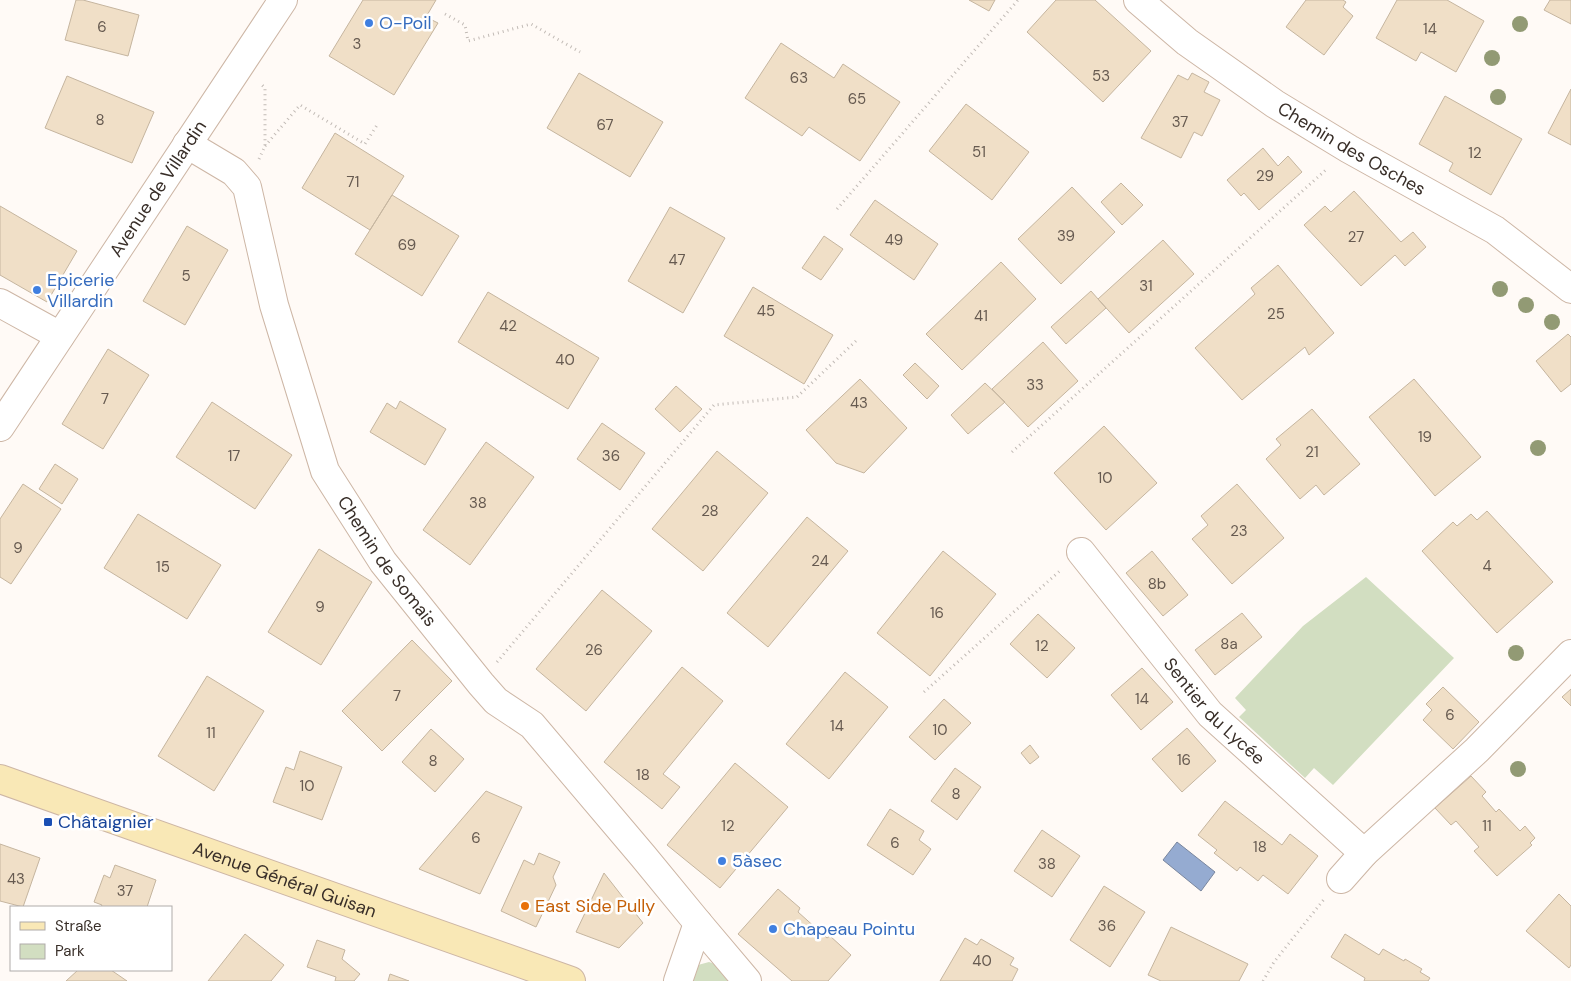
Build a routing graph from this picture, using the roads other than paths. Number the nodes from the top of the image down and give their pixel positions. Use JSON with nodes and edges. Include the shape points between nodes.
{"nodes":[{"id":1,"x":283,"y":0,"type":"edge"},
{"id":2,"x":1138,"y":0,"type":"edge"},
{"id":3,"x":187,"y":144,"type":"junction"},
{"id":4,"x":1571,"y":289,"type":"edge"},
{"id":5,"x":0,"y":303,"type":"edge"},
{"id":6,"x":60,"y":336,"type":"junction"},
{"id":7,"x":0,"y":427,"type":"edge"},
{"id":8,"x":1081,"y":552,"type":"road end"},
{"id":9,"x":1571,"y":654,"type":"edge"},
{"id":10,"x":0,"y":779,"type":"edge"},
{"id":11,"x":1364,"y":853,"type":"junction"},
{"id":12,"x":1341,"y":879,"type":"road end"},
{"id":13,"x":698,"y":923,"type":"junction"},
{"id":14,"x":571,"y":981,"type":"edge"},
{"id":15,"x":678,"y":981,"type":"edge"},
{"id":16,"x":747,"y":981,"type":"edge"}],
"edges":[{"from":1,"to":3,"type":"street","name":"Avenue de Villardin"},
{"from":2,"to":4,"type":"street","name":"Chemin des Osches","via":[[1187,42],[1275,104],[1495,230]]},
{"from":3,"to":6,"type":"street","name":"Avenue de Villardin"},
{"from":3,"to":13,"type":"street","name":"Chemin de Somais","via":[[234,172],[247,187],[274,306],[325,471],[383,562],[481,684],[496,701],[532,725]]},
{"from":5,"to":6,"type":"street"},
{"from":6,"to":7,"type":"street","name":"Avenue de Villardin"},
{"from":8,"to":11,"type":"street","name":"Sentier du Lycée","via":[[1210,714]]},
{"from":9,"to":11,"type":"street","via":[[1477,750]]},
{"from":10,"to":14,"type":"main road","name":"Avenue Général Guisan"},
{"from":11,"to":12,"type":"street"},
{"from":13,"to":15,"type":"street"},
{"from":13,"to":16,"type":"street","name":"Chemin de Somais"}]}
